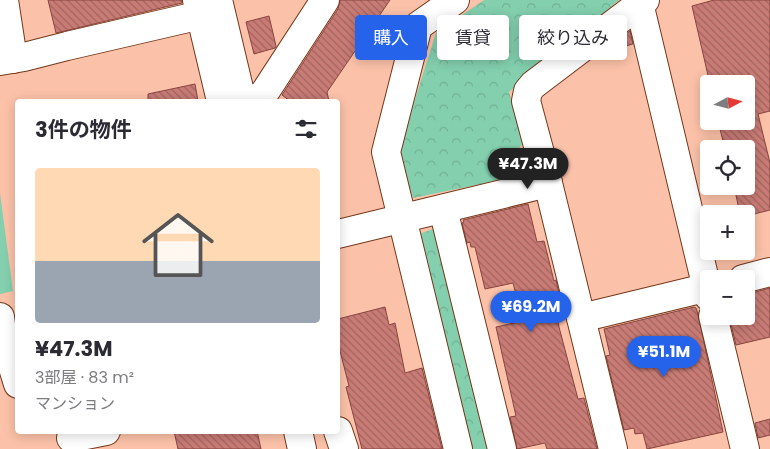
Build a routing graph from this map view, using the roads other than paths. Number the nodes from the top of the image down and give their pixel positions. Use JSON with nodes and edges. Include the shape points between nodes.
{"nodes":[{"id":1,"x":4,"y":0,"type":"edge"},
{"id":2,"x":324,"y":0,"type":"edge"},
{"id":3,"x":455,"y":0,"type":"edge"},
{"id":4,"x":642,"y":2,"type":"edge"},
{"id":5,"x":205,"y":5,"type":"edge"},
{"id":6,"x":7,"y":60,"type":"edge"},
{"id":7,"x":221,"y":99,"type":"edge"},
{"id":8,"x":241,"y":99,"type":"edge"},
{"id":9,"x":254,"y":99,"type":"edge"},
{"id":10,"x":548,"y":183,"type":"junction"},
{"id":11,"x":443,"y":209,"type":"junction"},
{"id":12,"x":401,"y":219,"type":"junction"},
{"id":13,"x":340,"y":234,"type":"edge"},
{"id":14,"x":703,"y":270,"type":"edge"},
{"id":15,"x":770,"y":272,"type":"edge"},
{"id":16,"x":755,"y":276,"type":"edge"},
{"id":17,"x":700,"y":293,"type":"edge"},
{"id":18,"x":15,"y":313,"type":"edge"},
{"id":19,"x":0,"y":316,"type":"edge"},
{"id":20,"x":581,"y":318,"type":"junction"},
{"id":21,"x":715,"y":325,"type":"edge"},
{"id":22,"x":15,"y":374,"type":"edge"},
{"id":23,"x":94,"y":434,"type":"edge"},
{"id":24,"x":287,"y":434,"type":"edge"},
{"id":25,"x":299,"y":434,"type":"edge"},
{"id":26,"x":324,"y":434,"type":"edge"},
{"id":27,"x":339,"y":434,"type":"edge"},
{"id":28,"x":71,"y":440,"type":"edge"},
{"id":29,"x":287,"y":449,"type":"edge"},
{"id":30,"x":302,"y":449,"type":"edge"},
{"id":31,"x":327,"y":449,"type":"edge"},
{"id":32,"x":344,"y":449,"type":"edge"},
{"id":33,"x":458,"y":449,"type":"edge"},
{"id":34,"x":502,"y":449,"type":"edge"},
{"id":35,"x":613,"y":449,"type":"edge"},
{"id":36,"x":745,"y":449,"type":"edge"}],
"edges":[{"from":1,"to":6,"type":"street"},
{"from":2,"to":9,"type":"street","via":[[263,95]]},
{"from":3,"to":12,"type":"street","via":[[418,26],[386,152]]},
{"from":4,"to":10,"type":"street","via":[[528,91],[526,101]]},
{"from":4,"to":14,"type":"street"},
{"from":5,"to":6,"type":"street"},
{"from":5,"to":7,"type":"street"},
{"from":5,"to":8,"type":"street"},
{"from":10,"to":11,"type":"street"},
{"from":10,"to":20,"type":"street"},
{"from":11,"to":12,"type":"street"},
{"from":11,"to":34,"type":"street"},
{"from":12,"to":13,"type":"street"},
{"from":12,"to":33,"type":"street"},
{"from":15,"to":16,"type":"street"},
{"from":17,"to":20,"type":"street"},
{"from":18,"to":19,"type":"street"},
{"from":19,"to":22,"type":"street"},
{"from":20,"to":35,"type":"street"},
{"from":21,"to":36,"type":"street"},
{"from":23,"to":28,"type":"street"},
{"from":24,"to":29,"type":"street"},
{"from":25,"to":30,"type":"street"},
{"from":26,"to":31,"type":"street"},
{"from":27,"to":32,"type":"street"}]}
